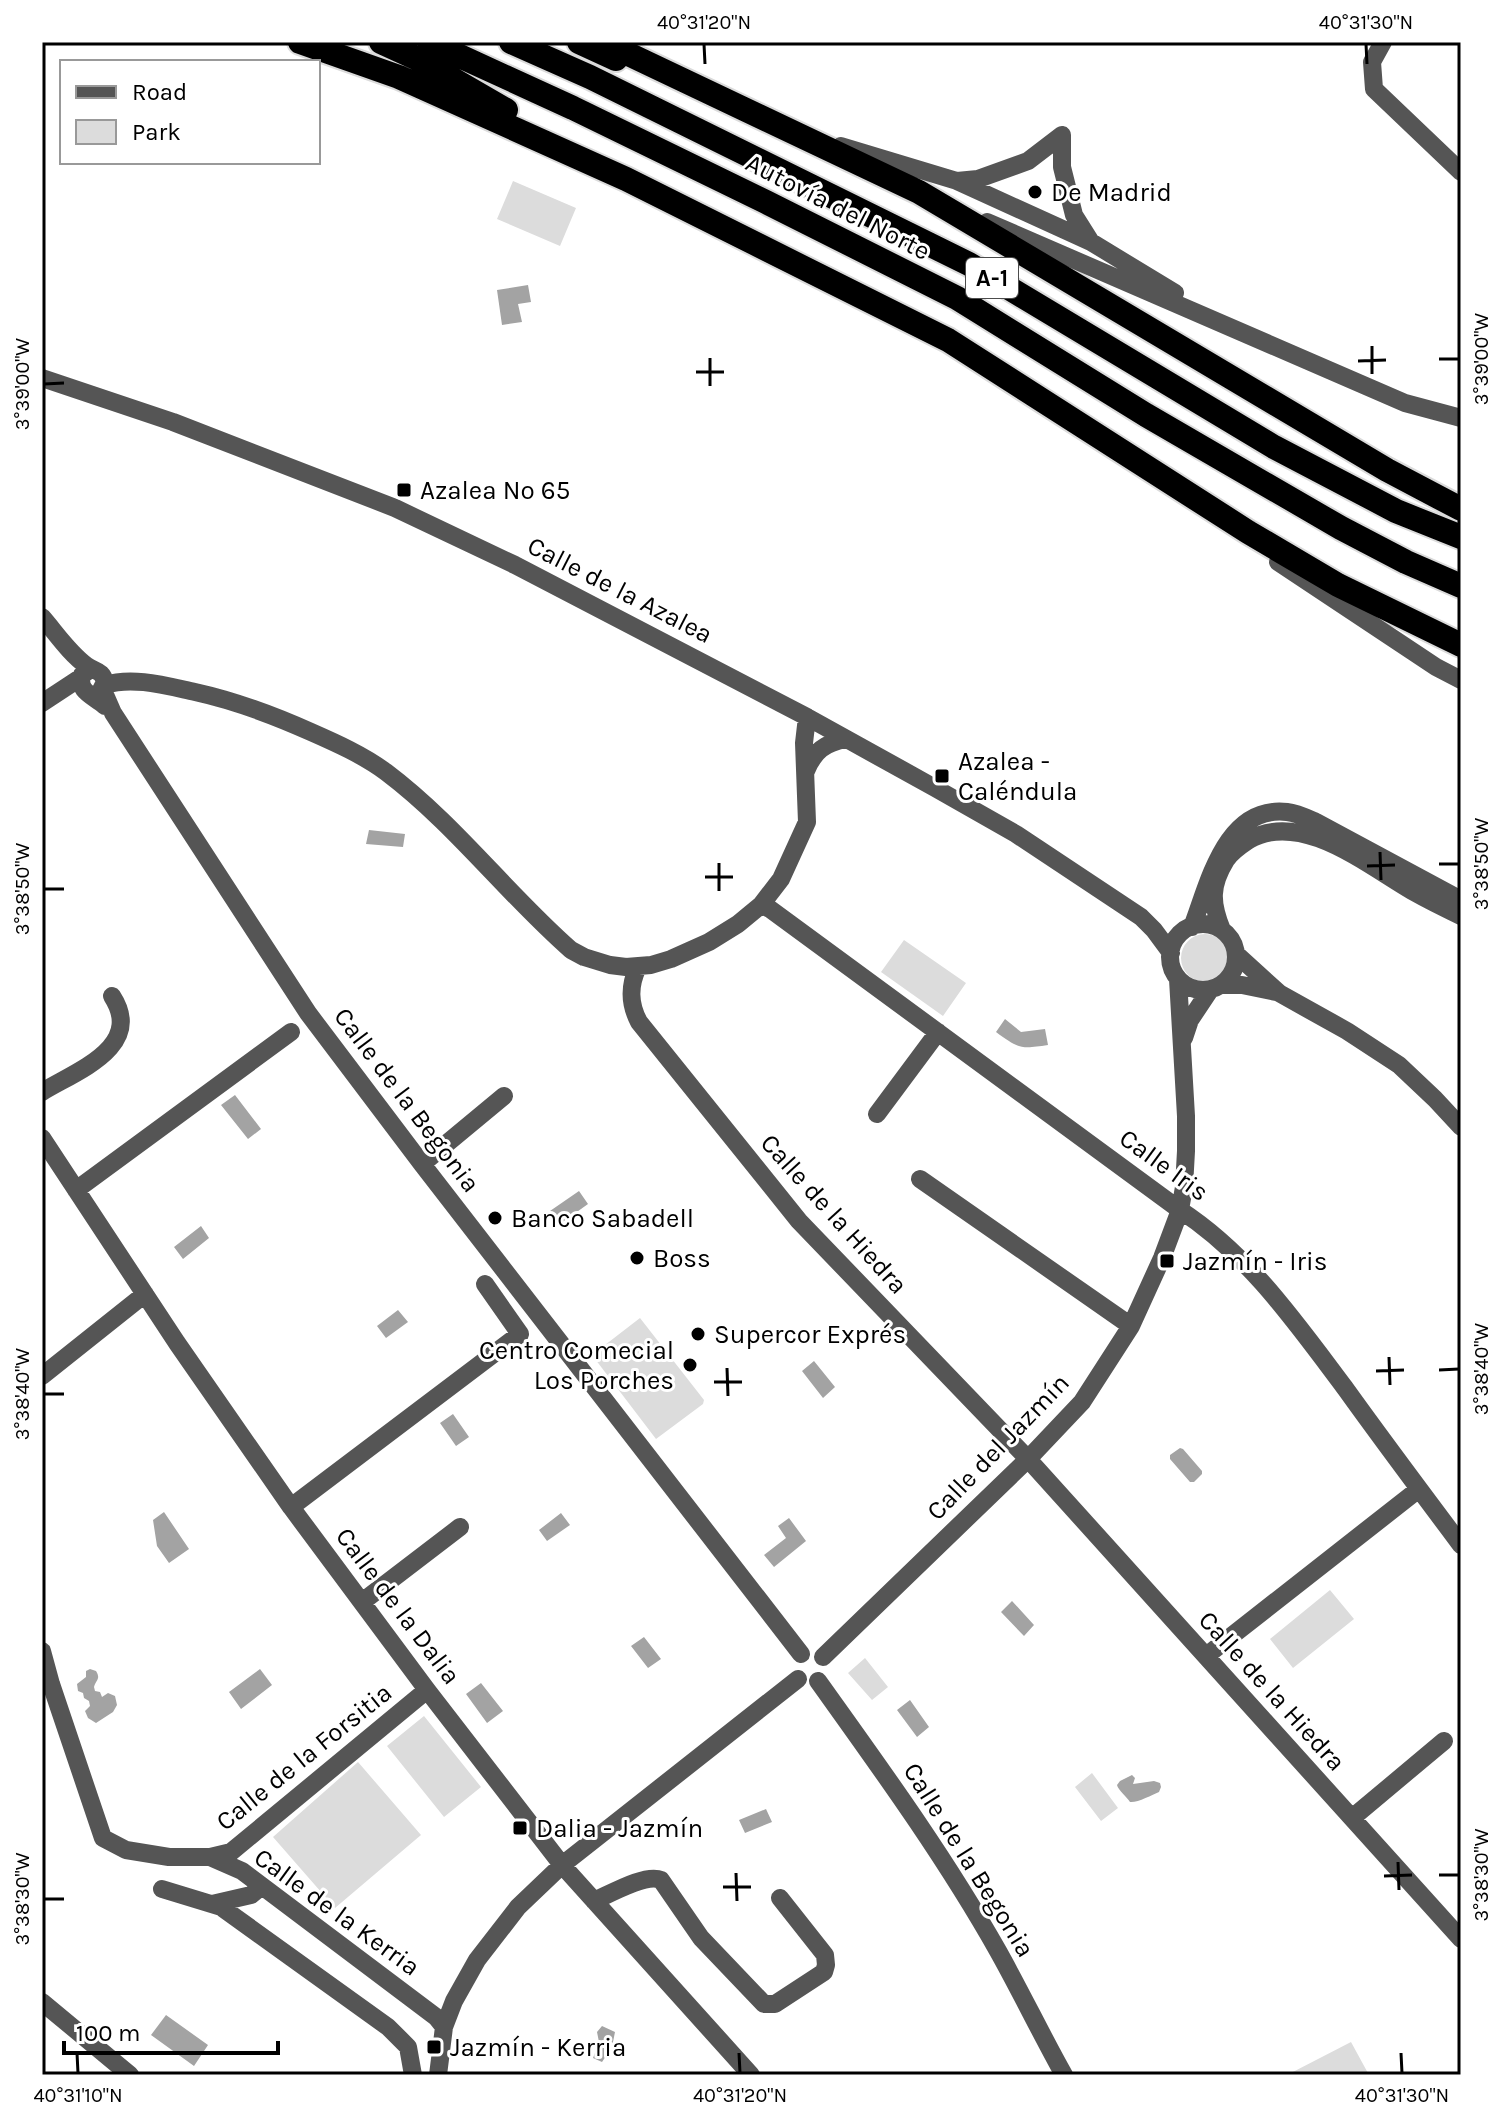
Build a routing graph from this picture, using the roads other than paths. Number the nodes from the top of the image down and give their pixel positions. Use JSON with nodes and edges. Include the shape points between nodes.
{"nodes":[{"id":1,"x":300,"y":42,"type":"edge"},
{"id":2,"x":381,"y":42,"type":"edge"},
{"id":3,"x":429,"y":42,"type":"edge"},
{"id":4,"x":511,"y":42,"type":"edge"},
{"id":5,"x":579,"y":42,"type":"edge"},
{"id":6,"x":603,"y":42,"type":"edge"},
{"id":7,"x":1383,"y":42,"type":"edge"},
{"id":8,"x":796,"y":135,"type":"junction"},
{"id":9,"x":863,"y":166,"type":"junction"},
{"id":10,"x":1461,"y":172,"type":"edge"},
{"id":11,"x":626,"y":179,"type":"junction"},
{"id":12,"x":957,"y":181,"type":"junction"},
{"id":13,"x":919,"y":192,"type":"junction"},
{"id":14,"x":1091,"y":242,"type":"junction"},
{"id":15,"x":1240,"y":331,"type":"junction"},
{"id":16,"x":42,"y":378,"type":"edge"},
{"id":17,"x":1290,"y":411,"type":"junction"},
{"id":18,"x":1461,"y":418,"type":"edge"},
{"id":19,"x":1461,"y":492,"type":"edge"},
{"id":20,"x":1461,"y":509,"type":"edge"},
{"id":21,"x":1248,"y":532,"type":"junction"},
{"id":22,"x":1461,"y":537,"type":"edge"},
{"id":23,"x":1461,"y":586,"type":"edge"},
{"id":24,"x":42,"y":617,"type":"edge"},
{"id":25,"x":1461,"y":645,"type":"edge"},
{"id":26,"x":84,"y":674,"type":"junction"},
{"id":27,"x":1461,"y":680,"type":"edge"},
{"id":28,"x":100,"y":690,"type":"junction"},
{"id":29,"x":42,"y":703,"type":"edge"},
{"id":30,"x":807,"y":717,"type":"junction"},
{"id":31,"x":846,"y":739,"type":"junction"},
{"id":32,"x":806,"y":771,"type":"junction"},
{"id":33,"x":1461,"y":900,"type":"edge"},
{"id":34,"x":761,"y":905,"type":"junction"},
{"id":35,"x":1461,"y":916,"type":"edge"},
{"id":36,"x":1141,"y":917,"type":"junction"},
{"id":37,"x":1190,"y":927,"type":"junction"},
{"id":38,"x":1222,"y":930,"type":"junction"},
{"id":39,"x":1171,"y":953,"type":"junction"},
{"id":40,"x":1236,"y":954,"type":"junction"},
{"id":41,"x":638,"y":967,"type":"junction"},
{"id":42,"x":1178,"y":979,"type":"junction"},
{"id":43,"x":1216,"y":987,"type":"junction"},
{"id":44,"x":1279,"y":993,"type":"junction"},
{"id":45,"x":112,"y":996,"type":"dead end"},
{"id":46,"x":291,"y":1032,"type":"dead end"},
{"id":47,"x":938,"y":1032,"type":"junction"},
{"id":48,"x":1181,"y":1052,"type":"junction"},
{"id":49,"x":42,"y":1092,"type":"edge"},
{"id":50,"x":504,"y":1096,"type":"dead end"},
{"id":51,"x":877,"y":1114,"type":"dead end"},
{"id":52,"x":1461,"y":1127,"type":"edge"},
{"id":53,"x":42,"y":1138,"type":"edge"},
{"id":54,"x":422,"y":1164,"type":"junction"},
{"id":55,"x":920,"y":1179,"type":"dead end"},
{"id":56,"x":76,"y":1190,"type":"junction"},
{"id":57,"x":1180,"y":1210,"type":"junction"},
{"id":58,"x":485,"y":1284,"type":"dead end"},
{"id":59,"x":145,"y":1294,"type":"junction"},
{"id":60,"x":1131,"y":1326,"type":"junction"},
{"id":61,"x":42,"y":1376,"type":"edge"},
{"id":62,"x":1028,"y":1459,"type":"junction"},
{"id":63,"x":1419,"y":1489,"type":"junction"},
{"id":64,"x":291,"y":1507,"type":"junction"},
{"id":65,"x":460,"y":1527,"type":"dead end"},
{"id":66,"x":1461,"y":1545,"type":"edge"},
{"id":67,"x":362,"y":1602,"type":"junction"},
{"id":68,"x":42,"y":1651,"type":"edge"},
{"id":69,"x":801,"y":1654,"type":"junction"},
{"id":70,"x":1206,"y":1656,"type":"junction"},
{"id":71,"x":823,"y":1657,"type":"junction"},
{"id":72,"x":798,"y":1679,"type":"junction"},
{"id":73,"x":818,"y":1681,"type":"junction"},
{"id":74,"x":427,"y":1690,"type":"junction"},
{"id":75,"x":1444,"y":1741,"type":"dead end"},
{"id":76,"x":1352,"y":1818,"type":"junction"},
{"id":77,"x":210,"y":1857,"type":"junction"},
{"id":78,"x":562,"y":1865,"type":"junction"},
{"id":79,"x":162,"y":1889,"type":"dead end"},
{"id":80,"x":256,"y":1890,"type":"junction"},
{"id":81,"x":780,"y":1898,"type":"dead end"},
{"id":82,"x":594,"y":1901,"type":"junction"},
{"id":83,"x":212,"y":1904,"type":"junction"},
{"id":84,"x":261,"y":1936,"type":"junction"},
{"id":85,"x":1461,"y":1939,"type":"edge"},
{"id":86,"x":42,"y":2002,"type":"edge"},
{"id":87,"x":444,"y":2027,"type":"junction"},
{"id":88,"x":130,"y":2075,"type":"edge"},
{"id":89,"x":413,"y":2075,"type":"edge"},
{"id":90,"x":438,"y":2075,"type":"edge"},
{"id":91,"x":751,"y":2075,"type":"edge"},
{"id":92,"x":1064,"y":2075,"type":"edge"}],
"edges":[{"from":1,"to":11,"type":"highway","via":[[399,77]]},
{"from":2,"to":11,"type":"highway"},
{"from":3,"to":23,"type":"highway","name":"Autovía del Norte","number":"A-1","via":[[957,298],[1315,513]]},
{"from":4,"to":22,"type":"highway","name":"Autovía del Norte","number":"A-1","via":[[969,264],[1274,447],[1396,511]]},
{"from":5,"to":9,"type":"highway","via":[[835,160]]},
{"from":6,"to":8,"type":"highway"},
{"from":7,"to":10,"type":"street","via":[[1372,62],[1374,89]]},
{"from":8,"to":9,"type":"highway"},
{"from":8,"to":12,"type":"street"},
{"from":9,"to":13,"type":"highway"},
{"from":11,"to":21,"type":"highway","via":[[948,340]]},
{"from":12,"to":14,"type":"street"},
{"from":12,"to":14,"type":"street","via":[[1028,161],[1062,135],[1062,167],[1074,215]]},
{"from":13,"to":15,"type":"street"},
{"from":13,"to":17,"type":"highway"},
{"from":14,"to":15,"type":"street"},
{"from":15,"to":18,"type":"street","via":[[1405,403]]},
{"from":16,"to":30,"type":"street","name":"Calle de la Azalea","via":[[395,508]]},
{"from":17,"to":19,"type":"highway"},
{"from":17,"to":20,"type":"highway"},
{"from":21,"to":25,"type":"highway","via":[[1338,585]]},
{"from":21,"to":27,"type":"street","via":[[1274,559]]},
{"from":24,"to":26,"type":"street"},
{"from":26,"to":28,"type":"street","name":"Calle de la Begonia","via":[[83,691]]},
{"from":26,"to":29,"type":"street"},
{"from":28,"to":41,"type":"street","via":[[120,682],[146,683],[227,699],[347,748],[385,771],[419,801],[571,950],[610,965]]},
{"from":28,"to":54,"type":"street","name":"Calle de la Begonia","via":[[308,1013]]},
{"from":30,"to":31,"type":"street","name":"Calle de la Azalea"},
{"from":30,"to":32,"type":"street"},
{"from":31,"to":32,"type":"street","via":[[819,748]]},
{"from":31,"to":36,"type":"street","name":"Calle de la Azalea","via":[[1016,834]]},
{"from":32,"to":34,"type":"street","via":[[807,822],[781,879]]},
{"from":33,"to":37,"type":"street","via":[[1316,822],[1274,811],[1247,820],[1229,839]]},
{"from":34,"to":41,"type":"street","via":[[709,942]]},
{"from":34,"to":47,"type":"street","name":"Calle Iris"},
{"from":35,"to":38,"type":"street","via":[[1325,841],[1281,830],[1245,842],[1222,866],[1213,898]]},
{"from":36,"to":37,"type":"street","name":"Calle de la Azalea"},
{"from":36,"to":39,"type":"street","name":"Calle de la Azalea"},
{"from":37,"to":38,"type":"street","via":[[1212,925]]},
{"from":37,"to":39,"type":"street","via":[[1174,942]]},
{"from":38,"to":40,"type":"street"},
{"from":39,"to":42,"type":"street"},
{"from":40,"to":43,"type":"street","via":[[1231,976]]},
{"from":40,"to":44,"type":"street"},
{"from":41,"to":62,"type":"street","name":"Calle de la Hiedra","via":[[631,1001],[639,1022],[799,1221]]},
{"from":42,"to":43,"type":"street","via":[[1194,989]]},
{"from":42,"to":48,"type":"street","name":"Calle del Jazmín"},
{"from":43,"to":44,"type":"street","via":[[1242,985]]},
{"from":43,"to":48,"type":"street","name":"Calle del Jazmín","via":[[1190,1020]]},
{"from":44,"to":52,"type":"street","via":[[1399,1065]]},
{"from":45,"to":49,"type":"street","via":[[122,1026],[112,1047]]},
{"from":46,"to":56,"type":"street"},
{"from":47,"to":51,"type":"street"},
{"from":47,"to":57,"type":"street","name":"Calle Iris"},
{"from":48,"to":57,"type":"street","name":"Calle del Jazmín","via":[[1186,1151]]},
{"from":50,"to":54,"type":"street"},
{"from":53,"to":56,"type":"street","name":"Calle de la Dalia"},
{"from":54,"to":69,"type":"street","name":"Calle de la Begonia"},
{"from":55,"to":60,"type":"street"},
{"from":56,"to":59,"type":"street","name":"Calle de la Dalia"},
{"from":57,"to":60,"type":"street","name":"Calle del Jazmín"},
{"from":57,"to":63,"type":"street","name":"Calle Iris","via":[[1245,1264],[1285,1310]]},
{"from":58,"to":64,"type":"street","via":[[520,1334]]},
{"from":59,"to":61,"type":"street"},
{"from":59,"to":64,"type":"street","name":"Calle de la Dalia"},
{"from":60,"to":62,"type":"street","name":"Calle del Jazmín","via":[[1082,1402]]},
{"from":62,"to":70,"type":"street","name":"Calle de la Hiedra"},
{"from":62,"to":71,"type":"street","name":"Calle del Jazmín"},
{"from":63,"to":66,"type":"street","name":"Calle Iris"},
{"from":63,"to":70,"type":"street"},
{"from":64,"to":67,"type":"street","name":"Calle de la Dalia"},
{"from":65,"to":67,"type":"street"},
{"from":67,"to":74,"type":"street","name":"Calle de la Dalia"},
{"from":68,"to":77,"type":"street","name":"Calle de la Kerria","via":[[103,1838],[126,1850]]},
{"from":69,"to":71,"type":"street","via":[[811,1651]]},
{"from":69,"to":72,"type":"street","via":[[794,1664]]},
{"from":70,"to":76,"type":"street","name":"Calle de la Hiedra"},
{"from":71,"to":73,"type":"street","via":[[827,1669]]},
{"from":72,"to":73,"type":"street"},
{"from":72,"to":78,"type":"street"},
{"from":73,"to":92,"type":"street","name":"Calle de la Begonia","via":[[962,1892]]},
{"from":74,"to":77,"type":"street","name":"Calle de la Forsitia","via":[[231,1852]]},
{"from":74,"to":78,"type":"street","name":"Calle de la Dalia"},
{"from":75,"to":76,"type":"street"},
{"from":76,"to":85,"type":"street","name":"Calle de la Hiedra"},
{"from":77,"to":80,"type":"street","name":"Calle de la Kerria","via":[[242,1871]]},
{"from":78,"to":82,"type":"street","name":"Calle de la Dalia"},
{"from":78,"to":87,"type":"street","via":[[518,1907],[477,1960]]},
{"from":79,"to":83,"type":"street"},
{"from":80,"to":83,"type":"street"},
{"from":80,"to":84,"type":"street"},
{"from":80,"to":87,"type":"street","name":"Calle de la Kerria"},
{"from":81,"to":82,"type":"street","via":[[825,1955],[826,1965],[824,1972],[775,2004],[764,2004],[701,1938],[661,1880],[645,1879]]},
{"from":82,"to":91,"type":"street","name":"Calle de la Dalia"},
{"from":83,"to":84,"type":"street"},
{"from":84,"to":89,"type":"street","via":[[388,2027],[408,2047]]},
{"from":86,"to":88,"type":"street"},
{"from":87,"to":90,"type":"street"}]}
